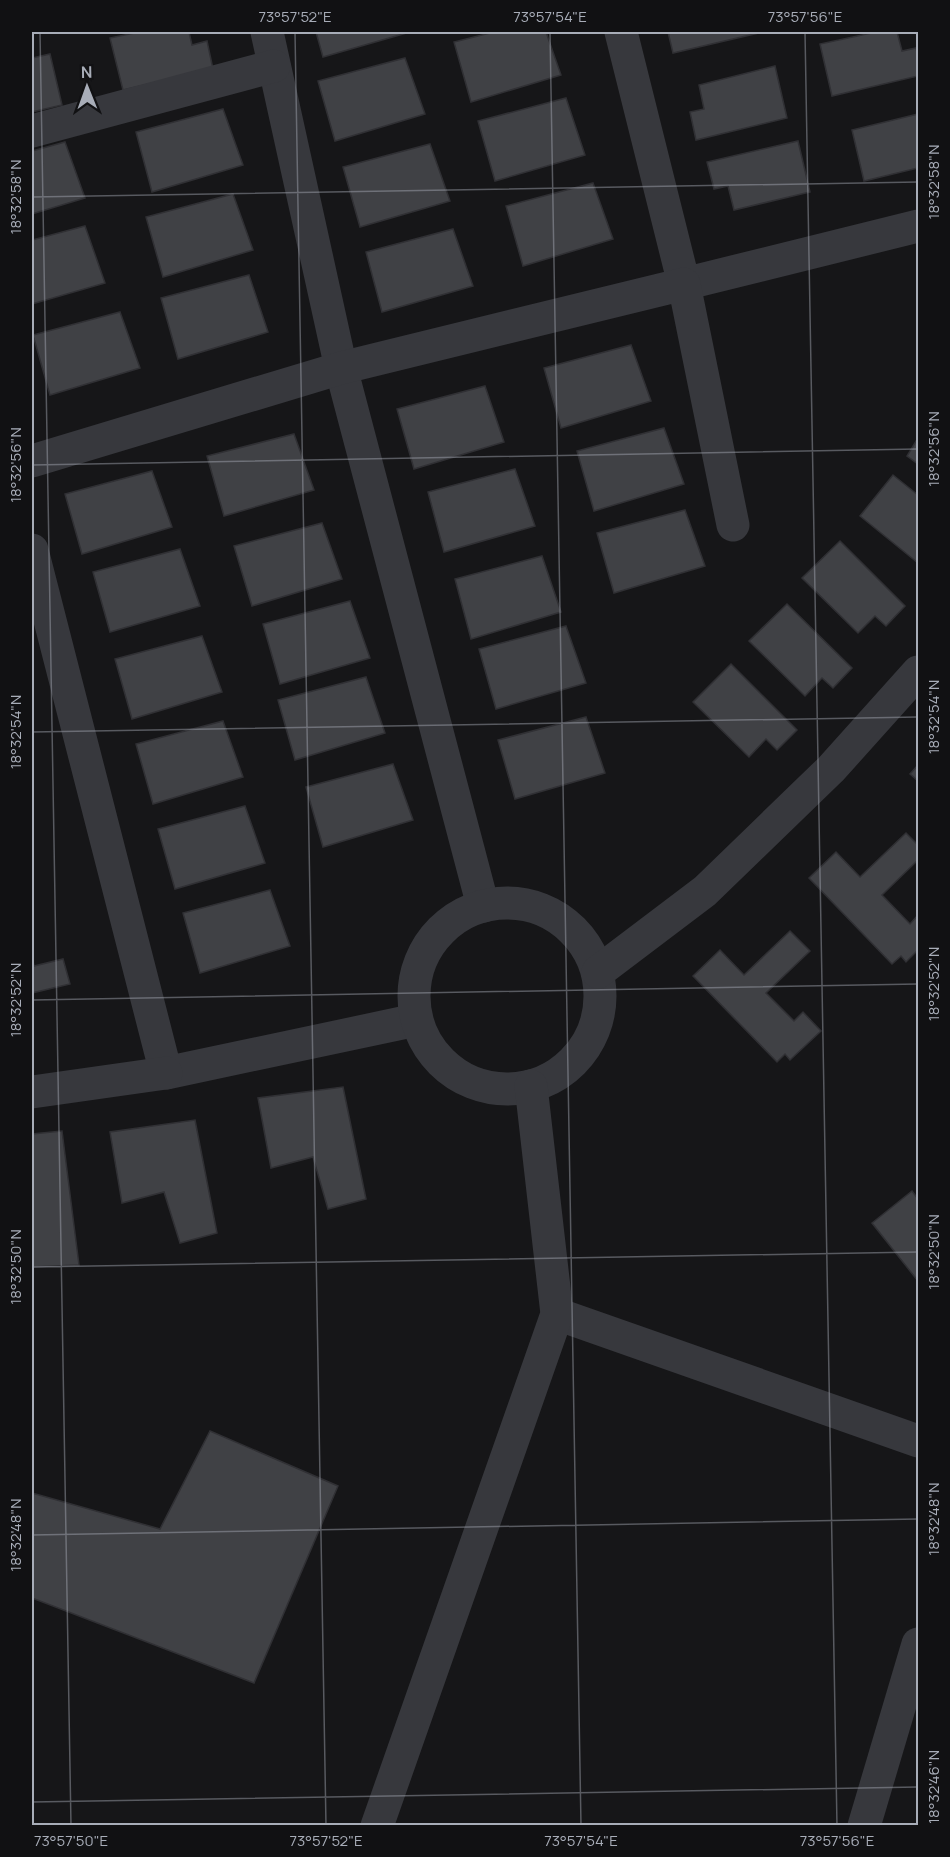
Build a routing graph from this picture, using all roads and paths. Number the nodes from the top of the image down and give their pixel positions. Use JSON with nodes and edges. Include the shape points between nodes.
{"nodes":[{"id":1,"x":267,"y":32,"type":"edge"},
{"id":2,"x":621,"y":32,"type":"edge"},
{"id":3,"x":274,"y":66,"type":"junction"},
{"id":4,"x":32,"y":131,"type":"edge"},
{"id":5,"x":918,"y":226,"type":"edge"},
{"id":6,"x":684,"y":284,"type":"junction"},
{"id":7,"x":341,"y":368,"type":"junction"},
{"id":8,"x":32,"y":461,"type":"edge"},
{"id":9,"x":733,"y":525,"type":"dead end"},
{"id":10,"x":32,"y":550,"type":"edge"},
{"id":11,"x":918,"y":672,"type":"edge"},
{"id":12,"x":483,"y":906,"type":"junction"},
{"id":13,"x":598,"y":972,"type":"junction"},
{"id":14,"x":416,"y":1020,"type":"junction"},
{"id":15,"x":166,"y":1073,"type":"junction"},
{"id":16,"x":531,"y":1086,"type":"junction"},
{"id":17,"x":32,"y":1092,"type":"edge"},
{"id":18,"x":557,"y":1314,"type":"junction"},
{"id":19,"x":918,"y":1441,"type":"edge"},
{"id":20,"x":918,"y":1644,"type":"edge"},
{"id":21,"x":377,"y":1826,"type":"edge"},
{"id":22,"x":864,"y":1826,"type":"edge"}],
"edges":[{"from":1,"to":3,"type":"lane"},
{"from":2,"to":6,"type":"lane"},
{"from":3,"to":4,"type":"lane"},
{"from":3,"to":7,"type":"lane"},
{"from":5,"to":6,"type":"lane"},
{"from":6,"to":7,"type":"lane"},
{"from":6,"to":9,"type":"lane"},
{"from":7,"to":8,"type":"lane"},
{"from":7,"to":12,"type":"lane"},
{"from":10,"to":15,"type":"lane"},
{"from":11,"to":13,"type":"lane","via":[[831,769],[705,891]]},
{"from":12,"to":13,"type":"lane","via":[[531,906],[554,916],[574,930]]},
{"from":12,"to":14,"type":"lane","via":[[460,915],[426,949],[416,972]]},
{"from":13,"to":16,"type":"lane","via":[[597,1020],[588,1043],[554,1077]]},
{"from":14,"to":15,"type":"lane"},
{"from":14,"to":16,"type":"lane","via":[[425,1042],[440,1062],[460,1077],[482,1086]]},
{"from":15,"to":17,"type":"lane"},
{"from":16,"to":18,"type":"lane"},
{"from":18,"to":19,"type":"lane"},
{"from":18,"to":21,"type":"lane"},
{"from":20,"to":22,"type":"lane"}]}
